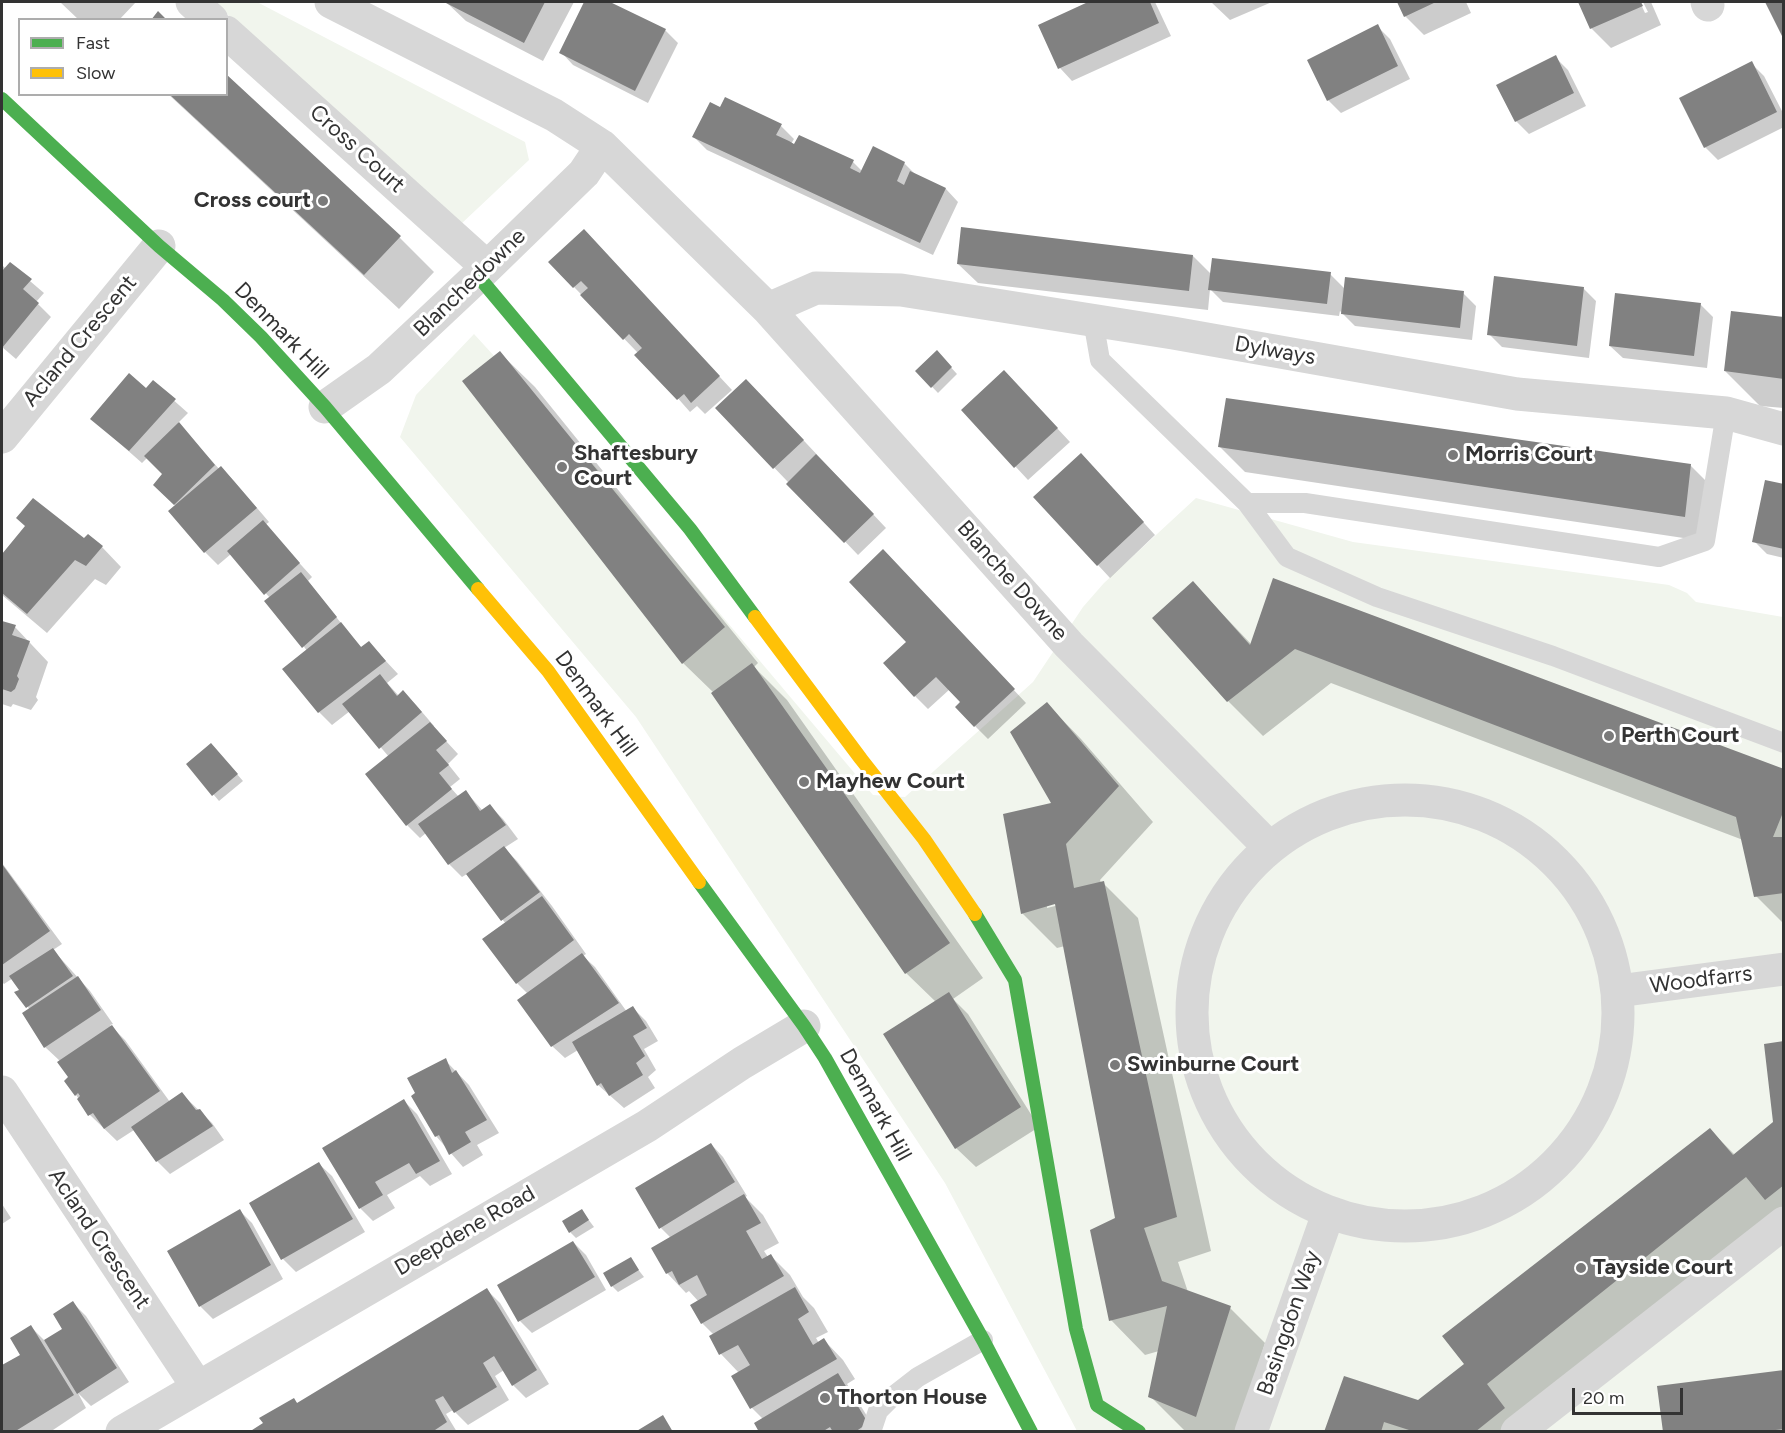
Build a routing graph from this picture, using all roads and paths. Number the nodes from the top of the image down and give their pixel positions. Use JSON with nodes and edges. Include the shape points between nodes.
{"nodes":[{"id":1,"x":192,"y":2,"type":"edge"},
{"id":2,"x":331,"y":2,"type":"edge"},
{"id":3,"x":210,"y":18,"type":"edge"},
{"id":4,"x":228,"y":34,"type":"edge"},
{"id":5,"x":2,"y":99,"type":"edge"},
{"id":6,"x":602,"y":146,"type":"junction"},
{"id":7,"x":159,"y":246,"type":"junction"},
{"id":8,"x":482,"y":272,"type":"junction"},
{"id":9,"x":768,"y":309,"type":"junction"},
{"id":10,"x":1093,"y":320,"type":"junction"},
{"id":11,"x":326,"y":407,"type":"junction"},
{"id":12,"x":1726,"y":413,"type":"junction"},
{"id":13,"x":1784,"y":429,"type":"edge"},
{"id":14,"x":2,"y":436,"type":"edge"},
{"id":15,"x":1247,"y":503,"type":"junction"},
{"id":16,"x":1784,"y":743,"type":"edge"},
{"id":17,"x":1266,"y":844,"type":"junction"},
{"id":18,"x":1784,"y":969,"type":"edge"},
{"id":19,"x":1618,"y":991,"type":"junction"},
{"id":20,"x":804,"y":1026,"type":"junction"},
{"id":21,"x":2,"y":1092,"type":"edge"},
{"id":22,"x":1328,"y":1214,"type":"junction"},
{"id":23,"x":1784,"y":1223,"type":"edge"},
{"id":24,"x":983,"y":1340,"type":"junction"},
{"id":25,"x":197,"y":1386,"type":"junction"},
{"id":26,"x":122,"y":1431,"type":"edge"},
{"id":27,"x":871,"y":1431,"type":"edge"},
{"id":28,"x":1031,"y":1431,"type":"edge"},
{"id":29,"x":1139,"y":1431,"type":"edge"},
{"id":30,"x":1251,"y":1431,"type":"edge"},
{"id":31,"x":1517,"y":1431,"type":"edge"}],
"edges":[{"from":1,"to":3,"type":"street"},
{"from":2,"to":6,"type":"street","via":[[554,115]]},
{"from":4,"to":8,"type":"street","name":"Cross Court"},
{"from":5,"to":7,"type":"main road","name":"Denmark Hill"},
{"from":6,"to":8,"type":"street","name":"Blanchedowne","via":[[584,173]]},
{"from":6,"to":9,"type":"street"},
{"from":7,"to":11,"type":"main road","name":"Denmark Hill","via":[[223,300]]},
{"from":7,"to":14,"type":"street","name":"Acland Crescent"},
{"from":8,"to":11,"type":"street","name":"Blanchedowne","via":[[379,369]]},
{"from":8,"to":29,"type":"main road","via":[[690,529],[924,839],[1005,962],[1015,980],[1074,1317],[1097,1405]]},
{"from":9,"to":10,"type":"street","name":"Dylways","via":[[816,288],[901,290]]},
{"from":9,"to":17,"type":"street","name":"Blanche Downe","via":[[1069,645]]},
{"from":10,"to":12,"type":"street","name":"Dylways","via":[[1517,394]]},
{"from":10,"to":15,"type":"lane","via":[[1100,360]]},
{"from":11,"to":20,"type":"main road","name":"Denmark Hill","via":[[548,671]]},
{"from":12,"to":13,"type":"street","name":"Dylways"},
{"from":12,"to":15,"type":"lane","via":[[1705,541],[1659,557],[1305,503]]},
{"from":15,"to":16,"type":"lane","via":[[1287,557],[1377,597],[1553,656]]},
{"from":17,"to":19,"type":"street","via":[[1286,830],[1351,807],[1387,801],[1424,801],[1460,807],[1494,819],[1526,837],[1579,889],[1597,920]]},
{"from":17,"to":22,"type":"street","via":[[1226,898],[1201,951],[1193,986],[1195,1057],[1221,1123],[1242,1152],[1286,1191]]},
{"from":18,"to":19,"type":"street","name":"Woodfarrs"},
{"from":19,"to":22,"type":"street","via":[[1618,1030],[1611,1069],[1597,1107],[1576,1141],[1550,1170],[1518,1195],[1483,1213],[1445,1224],[1376,1225]]},
{"from":20,"to":24,"type":"main road","name":"Denmark Hill"},
{"from":20,"to":25,"type":"street","name":"Deepdene Road","via":[[647,1126]]},
{"from":21,"to":25,"type":"street","name":"Acland Crescent"},
{"from":22,"to":30,"type":"street","name":"Basingdon Way"},
{"from":23,"to":31,"type":"street"},
{"from":24,"to":27,"type":"lane","via":[[918,1377],[891,1398],[878,1412]]},
{"from":24,"to":28,"type":"main road","name":"Denmark Hill"},
{"from":25,"to":26,"type":"street","name":"Deepdene Road"}]}
